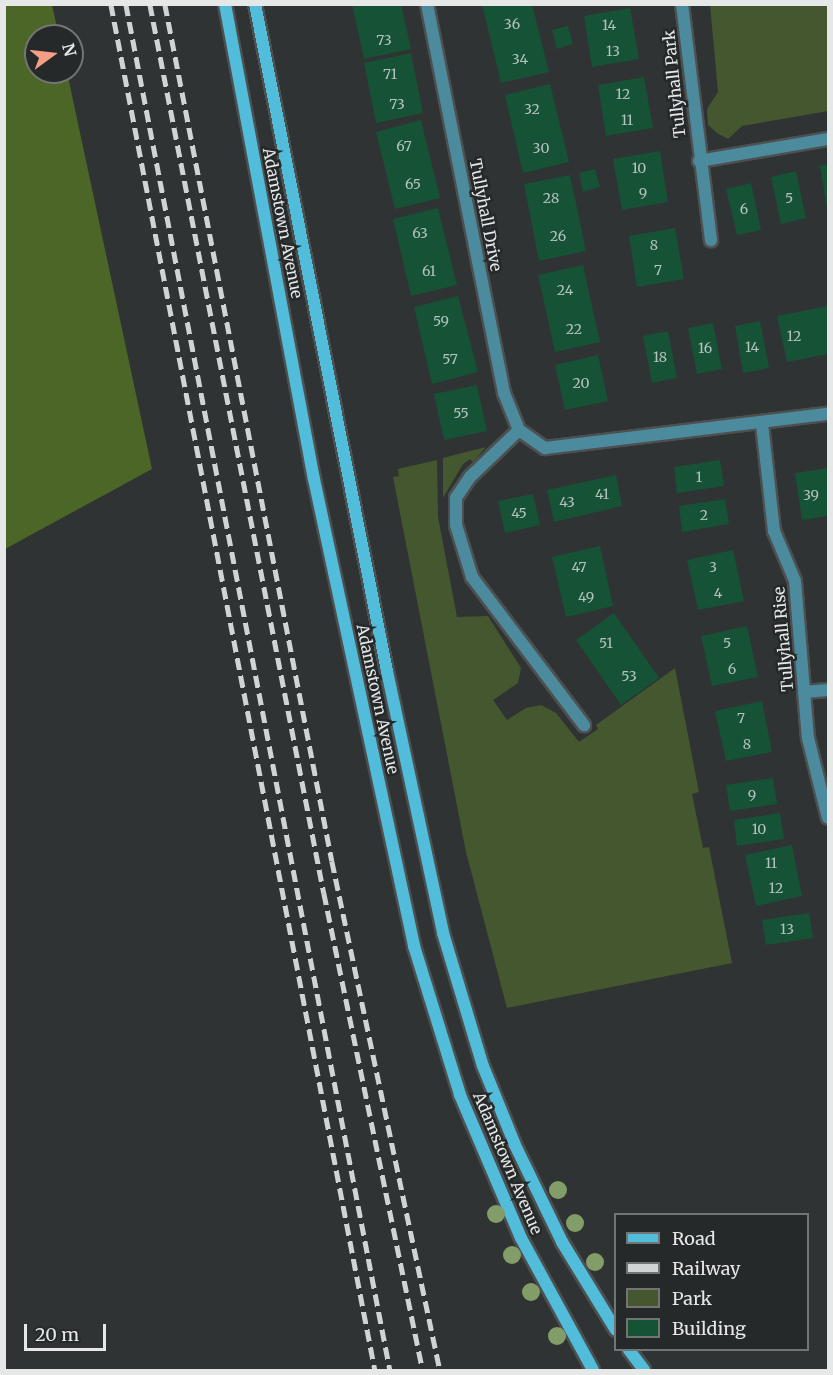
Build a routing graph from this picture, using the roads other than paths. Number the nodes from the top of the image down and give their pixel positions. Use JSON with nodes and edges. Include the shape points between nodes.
{"nodes":[{"id":1,"x":225,"y":4,"type":"edge"},
{"id":2,"x":255,"y":4,"type":"edge"},
{"id":3,"x":427,"y":4,"type":"edge"},
{"id":4,"x":682,"y":4,"type":"edge"},
{"id":5,"x":828,"y":139,"type":"edge"},
{"id":6,"x":699,"y":161,"type":"junction"},
{"id":7,"x":711,"y":240,"type":"dead end"},
{"id":8,"x":828,"y":414,"type":"edge"},
{"id":9,"x":762,"y":424,"type":"junction"},
{"id":10,"x":519,"y":430,"type":"junction"},
{"id":11,"x":828,"y":690,"type":"edge"},
{"id":12,"x":804,"y":692,"type":"junction"},
{"id":13,"x":584,"y":725,"type":"dead end"},
{"id":14,"x":828,"y":818,"type":"edge"},
{"id":15,"x":614,"y":1328,"type":"edge"},
{"id":16,"x":630,"y":1351,"type":"edge"},
{"id":17,"x":593,"y":1371,"type":"edge"},
{"id":18,"x":644,"y":1371,"type":"edge"}],
"edges":[{"from":1,"to":17,"type":"street","name":"Adamstown Avenue","via":[[314,479],[414,946],[465,1106],[521,1238]]},
{"from":2,"to":15,"type":"street","name":"Adamstown Avenue","via":[[443,933],[483,1066],[515,1145],[562,1242]]},
{"from":3,"to":10,"type":"street","name":"Tullyhall Drive","via":[[504,393]]},
{"from":4,"to":6,"type":"street","name":"Tullyhall Park"},
{"from":5,"to":6,"type":"street"},
{"from":6,"to":7,"type":"street","name":"Tullyhall Park"},
{"from":8,"to":9,"type":"street"},
{"from":9,"to":10,"type":"street","via":[[545,448]]},
{"from":9,"to":12,"type":"street","name":"Tullyhall Rise","via":[[774,531],[795,581]]},
{"from":10,"to":13,"type":"street","via":[[470,477],[456,498],[456,525],[472,577]]},
{"from":11,"to":12,"type":"street"},
{"from":12,"to":14,"type":"street","name":"Tullyhall Rise","via":[[808,738]]},
{"from":16,"to":18,"type":"street"}]}
